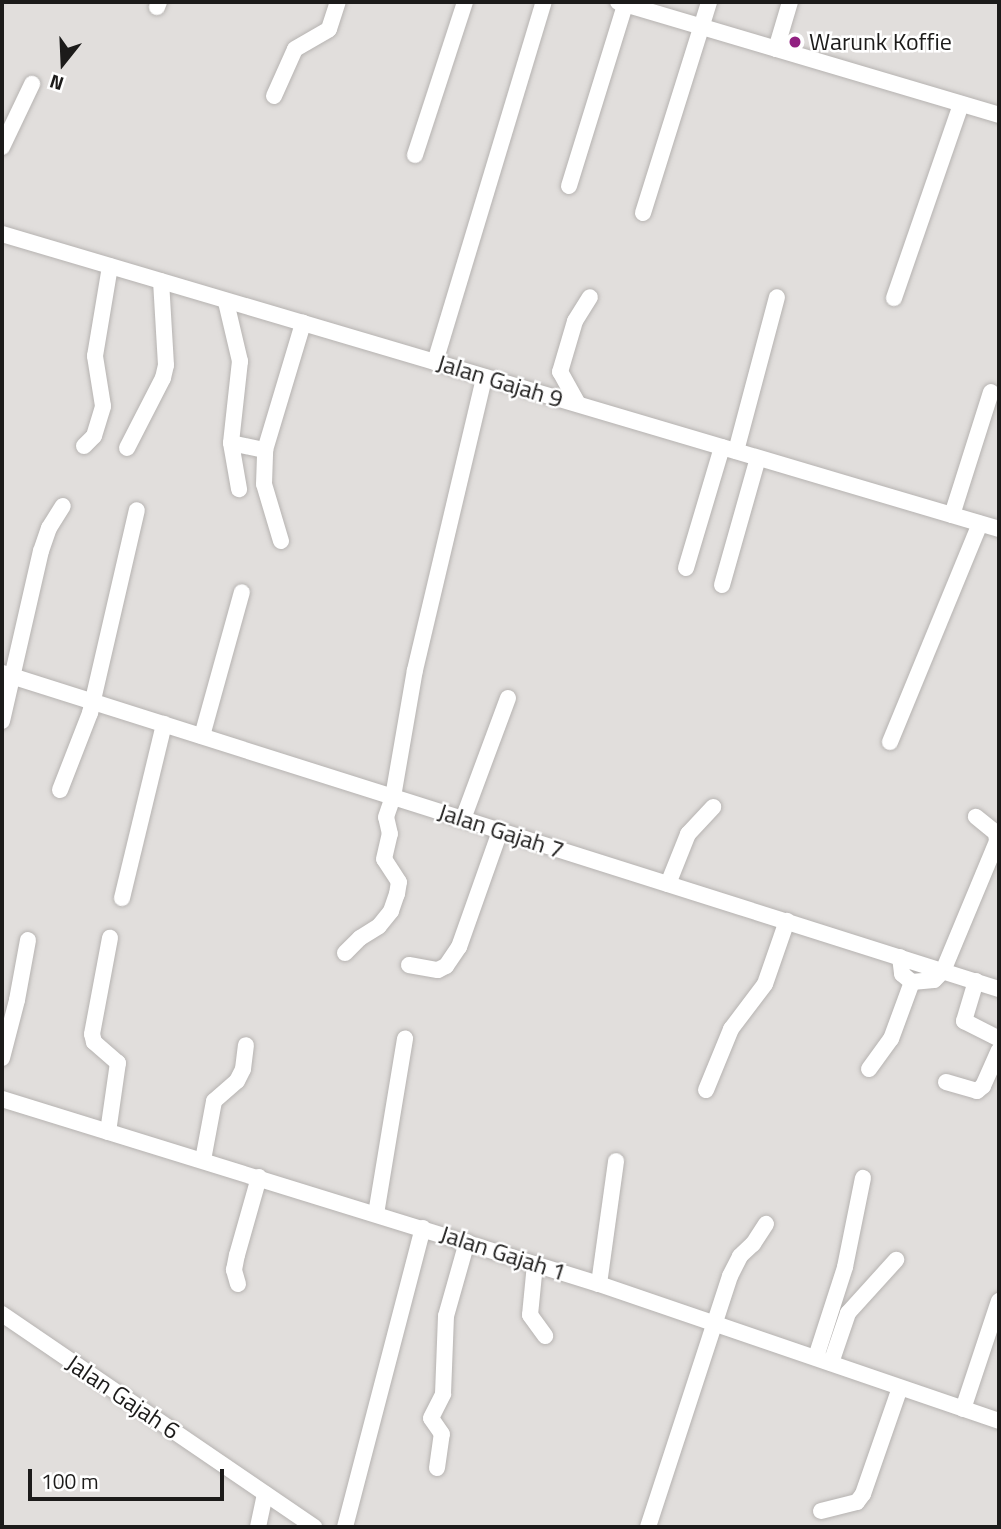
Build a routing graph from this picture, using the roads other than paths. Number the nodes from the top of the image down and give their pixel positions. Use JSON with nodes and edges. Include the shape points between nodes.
{"nodes":[{"id":1,"x":338,"y":2,"type":"edge"},
{"id":2,"x":465,"y":2,"type":"edge"},
{"id":3,"x":544,"y":2,"type":"edge"},
{"id":4,"x":623,"y":2,"type":"edge"},
{"id":5,"x":709,"y":2,"type":"edge"},
{"id":6,"x":790,"y":2,"type":"edge"},
{"id":7,"x":701,"y":27,"type":"junction"},
{"id":8,"x":776,"y":49,"type":"junction"},
{"id":9,"x":32,"y":84,"type":"dead end"},
{"id":10,"x":274,"y":96,"type":"dead end"},
{"id":11,"x":961,"y":104,"type":"junction"},
{"id":12,"x":999,"y":115,"type":"edge"},
{"id":13,"x":2,"y":147,"type":"edge"},
{"id":14,"x":415,"y":155,"type":"dead end"},
{"id":15,"x":569,"y":186,"type":"dead end"},
{"id":16,"x":643,"y":213,"type":"dead end"},
{"id":17,"x":3,"y":239,"type":"edge"},
{"id":18,"x":110,"y":266,"type":"junction"},
{"id":19,"x":161,"y":281,"type":"junction"},
{"id":20,"x":590,"y":297,"type":"dead end"},
{"id":21,"x":777,"y":297,"type":"dead end"},
{"id":22,"x":894,"y":298,"type":"dead end"},
{"id":23,"x":226,"y":302,"type":"junction"},
{"id":24,"x":303,"y":323,"type":"junction"},
{"id":25,"x":435,"y":362,"type":"junction"},
{"id":26,"x":484,"y":377,"type":"junction"},
{"id":27,"x":991,"y":392,"type":"dead end"},
{"id":28,"x":578,"y":404,"type":"junction"},
{"id":29,"x":231,"y":443,"type":"junction"},
{"id":30,"x":84,"y":446,"type":"dead end"},
{"id":31,"x":127,"y":448,"type":"dead end"},
{"id":32,"x":729,"y":449,"type":"junction"},
{"id":33,"x":265,"y":450,"type":"junction"},
{"id":34,"x":758,"y":458,"type":"junction"},
{"id":35,"x":239,"y":489,"type":"dead end"},
{"id":36,"x":63,"y":506,"type":"dead end"},
{"id":37,"x":137,"y":510,"type":"dead end"},
{"id":38,"x":953,"y":515,"type":"junction"},
{"id":39,"x":980,"y":524,"type":"junction"},
{"id":40,"x":999,"y":529,"type":"edge"},
{"id":41,"x":281,"y":541,"type":"dead end"},
{"id":42,"x":686,"y":568,"type":"dead end"},
{"id":43,"x":722,"y":586,"type":"dead end"},
{"id":44,"x":242,"y":592,"type":"dead end"},
{"id":45,"x":7,"y":674,"type":"edge"},
{"id":46,"x":508,"y":698,"type":"dead end"},
{"id":47,"x":91,"y":701,"type":"junction"},
{"id":48,"x":2,"y":721,"type":"edge"},
{"id":49,"x":164,"y":724,"type":"junction"},
{"id":50,"x":202,"y":736,"type":"junction"},
{"id":51,"x":890,"y":742,"type":"dead end"},
{"id":52,"x":60,"y":790,"type":"dead end"},
{"id":53,"x":393,"y":797,"type":"junction"},
{"id":54,"x":713,"y":807,"type":"dead end"},
{"id":55,"x":976,"y":817,"type":"dead end"},
{"id":56,"x":463,"y":819,"type":"junction"},
{"id":57,"x":500,"y":831,"type":"junction"},
{"id":58,"x":668,"y":884,"type":"junction"},
{"id":59,"x":122,"y":898,"type":"dead end"},
{"id":60,"x":787,"y":921,"type":"junction"},
{"id":61,"x":110,"y":938,"type":"dead end"},
{"id":62,"x":28,"y":940,"type":"dead end"},
{"id":63,"x":345,"y":953,"type":"dead end"},
{"id":64,"x":900,"y":957,"type":"junction"},
{"id":65,"x":409,"y":965,"type":"dead end"},
{"id":66,"x":943,"y":971,"type":"junction"},
{"id":67,"x":976,"y":981,"type":"junction"},
{"id":68,"x":912,"y":982,"type":"junction"},
{"id":69,"x":999,"y":989,"type":"edge"},
{"id":70,"x":405,"y":1038,"type":"dead end"},
{"id":71,"x":999,"y":1039,"type":"edge"},
{"id":72,"x":246,"y":1045,"type":"dead end"},
{"id":73,"x":999,"y":1050,"type":"edge"},
{"id":74,"x":2,"y":1058,"type":"edge"},
{"id":75,"x":869,"y":1069,"type":"dead end"},
{"id":76,"x":946,"y":1082,"type":"dead end"},
{"id":77,"x":706,"y":1090,"type":"dead end"},
{"id":78,"x":2,"y":1099,"type":"edge"},
{"id":79,"x":108,"y":1132,"type":"junction"},
{"id":80,"x":203,"y":1160,"type":"junction"},
{"id":81,"x":616,"y":1161,"type":"dead end"},
{"id":82,"x":259,"y":1177,"type":"junction"},
{"id":83,"x":863,"y":1178,"type":"dead end"},
{"id":84,"x":376,"y":1214,"type":"junction"},
{"id":85,"x":766,"y":1224,"type":"dead end"},
{"id":86,"x":424,"y":1228,"type":"junction"},
{"id":87,"x":467,"y":1242,"type":"junction"},
{"id":88,"x":896,"y":1260,"type":"dead end"},
{"id":89,"x":535,"y":1264,"type":"junction"},
{"id":90,"x":238,"y":1284,"type":"dead end"},
{"id":91,"x":599,"y":1284,"type":"junction"},
{"id":92,"x":999,"y":1301,"type":"edge"},
{"id":93,"x":2,"y":1314,"type":"edge"},
{"id":94,"x":714,"y":1324,"type":"junction"},
{"id":95,"x":545,"y":1336,"type":"dead end"},
{"id":96,"x":823,"y":1360,"type":"junction"},
{"id":97,"x":900,"y":1388,"type":"junction"},
{"id":98,"x":963,"y":1409,"type":"junction"},
{"id":99,"x":999,"y":1421,"type":"edge"},
{"id":100,"x":438,"y":1468,"type":"dead end"},
{"id":101,"x":265,"y":1493,"type":"junction"},
{"id":102,"x":821,"y":1511,"type":"dead end"},
{"id":103,"x":258,"y":1527,"type":"edge"},
{"id":104,"x":314,"y":1527,"type":"edge"},
{"id":105,"x":345,"y":1527,"type":"edge"},
{"id":106,"x":648,"y":1527,"type":"edge"}],
"edges":[{"from":1,"to":10,"type":"street","via":[[329,29],[295,49]]},
{"from":2,"to":14,"type":"street"},
{"from":3,"to":25,"type":"street"},
{"from":4,"to":7,"type":"street"},
{"from":4,"to":15,"type":"street"},
{"from":5,"to":7,"type":"street"},
{"from":6,"to":8,"type":"street"},
{"from":7,"to":8,"type":"street"},
{"from":7,"to":16,"type":"street"},
{"from":8,"to":11,"type":"street"},
{"from":9,"to":13,"type":"street"},
{"from":11,"to":12,"type":"street"},
{"from":11,"to":22,"type":"street"},
{"from":17,"to":18,"type":"street","name":"Jalan Gajah 9"},
{"from":18,"to":19,"type":"street","name":"Jalan Gajah 9"},
{"from":18,"to":30,"type":"street","via":[[95,356],[103,406],[94,436]]},
{"from":19,"to":23,"type":"street","name":"Jalan Gajah 9"},
{"from":19,"to":31,"type":"street","via":[[166,365]]},
{"from":20,"to":28,"type":"street","via":[[575,321],[560,372]]},
{"from":21,"to":32,"type":"street"},
{"from":23,"to":24,"type":"street","name":"Jalan Gajah 9"},
{"from":23,"to":29,"type":"street","via":[[240,361]]},
{"from":24,"to":25,"type":"street","name":"Jalan Gajah 9"},
{"from":24,"to":33,"type":"street"},
{"from":25,"to":26,"type":"street","name":"Jalan Gajah 9"},
{"from":26,"to":28,"type":"street","name":"Jalan Gajah 9"},
{"from":26,"to":53,"type":"street","via":[[415,670]]},
{"from":27,"to":38,"type":"street"},
{"from":28,"to":32,"type":"street","name":"Jalan Gajah 9"},
{"from":29,"to":33,"type":"street"},
{"from":29,"to":35,"type":"street"},
{"from":32,"to":34,"type":"street","name":"Jalan Gajah 9"},
{"from":32,"to":42,"type":"street"},
{"from":33,"to":41,"type":"street","via":[[264,484]]},
{"from":34,"to":38,"type":"street","name":"Jalan Gajah 9"},
{"from":34,"to":43,"type":"street"},
{"from":36,"to":45,"type":"street","via":[[41,551]]},
{"from":37,"to":47,"type":"street"},
{"from":38,"to":39,"type":"street","name":"Jalan Gajah 9"},
{"from":39,"to":40,"type":"street","name":"Jalan Gajah 9"},
{"from":39,"to":51,"type":"street"},
{"from":44,"to":50,"type":"street"},
{"from":45,"to":47,"type":"street","name":"Jalan Gajah 7"},
{"from":45,"to":48,"type":"street"},
{"from":46,"to":56,"type":"street"},
{"from":47,"to":49,"type":"street","name":"Jalan Gajah 7"},
{"from":47,"to":52,"type":"street"},
{"from":49,"to":50,"type":"street","name":"Jalan Gajah 7"},
{"from":49,"to":59,"type":"street"},
{"from":50,"to":53,"type":"street","name":"Jalan Gajah 7"},
{"from":53,"to":56,"type":"street","name":"Jalan Gajah 7"},
{"from":53,"to":63,"type":"street","via":[[385,819],[390,834],[384,859],[399,882],[397,894],[379,926]]},
{"from":54,"to":58,"type":"street","via":[[688,834]]},
{"from":55,"to":66,"type":"street","via":[[996,833],[997,842]]},
{"from":56,"to":57,"type":"street","name":"Jalan Gajah 7"},
{"from":57,"to":58,"type":"street","name":"Jalan Gajah 7"},
{"from":57,"to":65,"type":"street","via":[[459,947],[438,970]]},
{"from":58,"to":60,"type":"street","name":"Jalan Gajah 7"},
{"from":60,"to":64,"type":"street","name":"Jalan Gajah 7"},
{"from":60,"to":77,"type":"street","via":[[765,984],[731,1029]]},
{"from":61,"to":79,"type":"street","via":[[92,1034],[94,1042],[118,1063]]},
{"from":62,"to":74,"type":"street"},
{"from":64,"to":66,"type":"street","name":"Jalan Gajah 7"},
{"from":64,"to":68,"type":"street","via":[[902,974]]},
{"from":66,"to":67,"type":"street","name":"Jalan Gajah 7"},
{"from":66,"to":68,"type":"street","via":[[934,980]]},
{"from":67,"to":69,"type":"street","name":"Jalan Gajah 7"},
{"from":67,"to":71,"type":"street","via":[[964,1021]]},
{"from":68,"to":75,"type":"street","via":[[891,1039]]},
{"from":70,"to":84,"type":"street"},
{"from":72,"to":80,"type":"street","via":[[237,1081],[214,1101]]},
{"from":73,"to":76,"type":"street","via":[[978,1091]]},
{"from":78,"to":79,"type":"street","name":"Jalan Gajah 1"},
{"from":79,"to":80,"type":"street","name":"Jalan Gajah 1"},
{"from":80,"to":82,"type":"street","name":"Jalan Gajah 1"},
{"from":81,"to":91,"type":"street"},
{"from":82,"to":84,"type":"street","name":"Jalan Gajah 1"},
{"from":82,"to":90,"type":"street","via":[[234,1270]]},
{"from":83,"to":96,"type":"street"},
{"from":84,"to":86,"type":"street","name":"Jalan Gajah 1"},
{"from":85,"to":94,"type":"street","via":[[734,1266]]},
{"from":86,"to":87,"type":"street","name":"Jalan Gajah 1"},
{"from":86,"to":105,"type":"street"},
{"from":87,"to":89,"type":"street","name":"Jalan Gajah 1"},
{"from":87,"to":100,"type":"street","via":[[446,1316],[443,1394],[431,1418],[442,1434]]},
{"from":88,"to":96,"type":"street","via":[[848,1313]]},
{"from":89,"to":91,"type":"street","name":"Jalan Gajah 1"},
{"from":89,"to":95,"type":"street","via":[[530,1315]]},
{"from":91,"to":94,"type":"street","name":"Jalan Gajah 1"},
{"from":92,"to":98,"type":"street"},
{"from":93,"to":101,"type":"street","name":"Jalan Gajah 6"},
{"from":94,"to":96,"type":"street","name":"Jalan Gajah 1"},
{"from":94,"to":106,"type":"street"},
{"from":96,"to":97,"type":"street","name":"Jalan Gajah 1"},
{"from":97,"to":98,"type":"street","name":"Jalan Gajah 1"},
{"from":97,"to":102,"type":"street","via":[[863,1494],[857,1502]]},
{"from":98,"to":99,"type":"street","name":"Jalan Gajah 1"},
{"from":101,"to":103,"type":"street"},
{"from":101,"to":104,"type":"street","name":"Jalan Gajah 6"}]}
